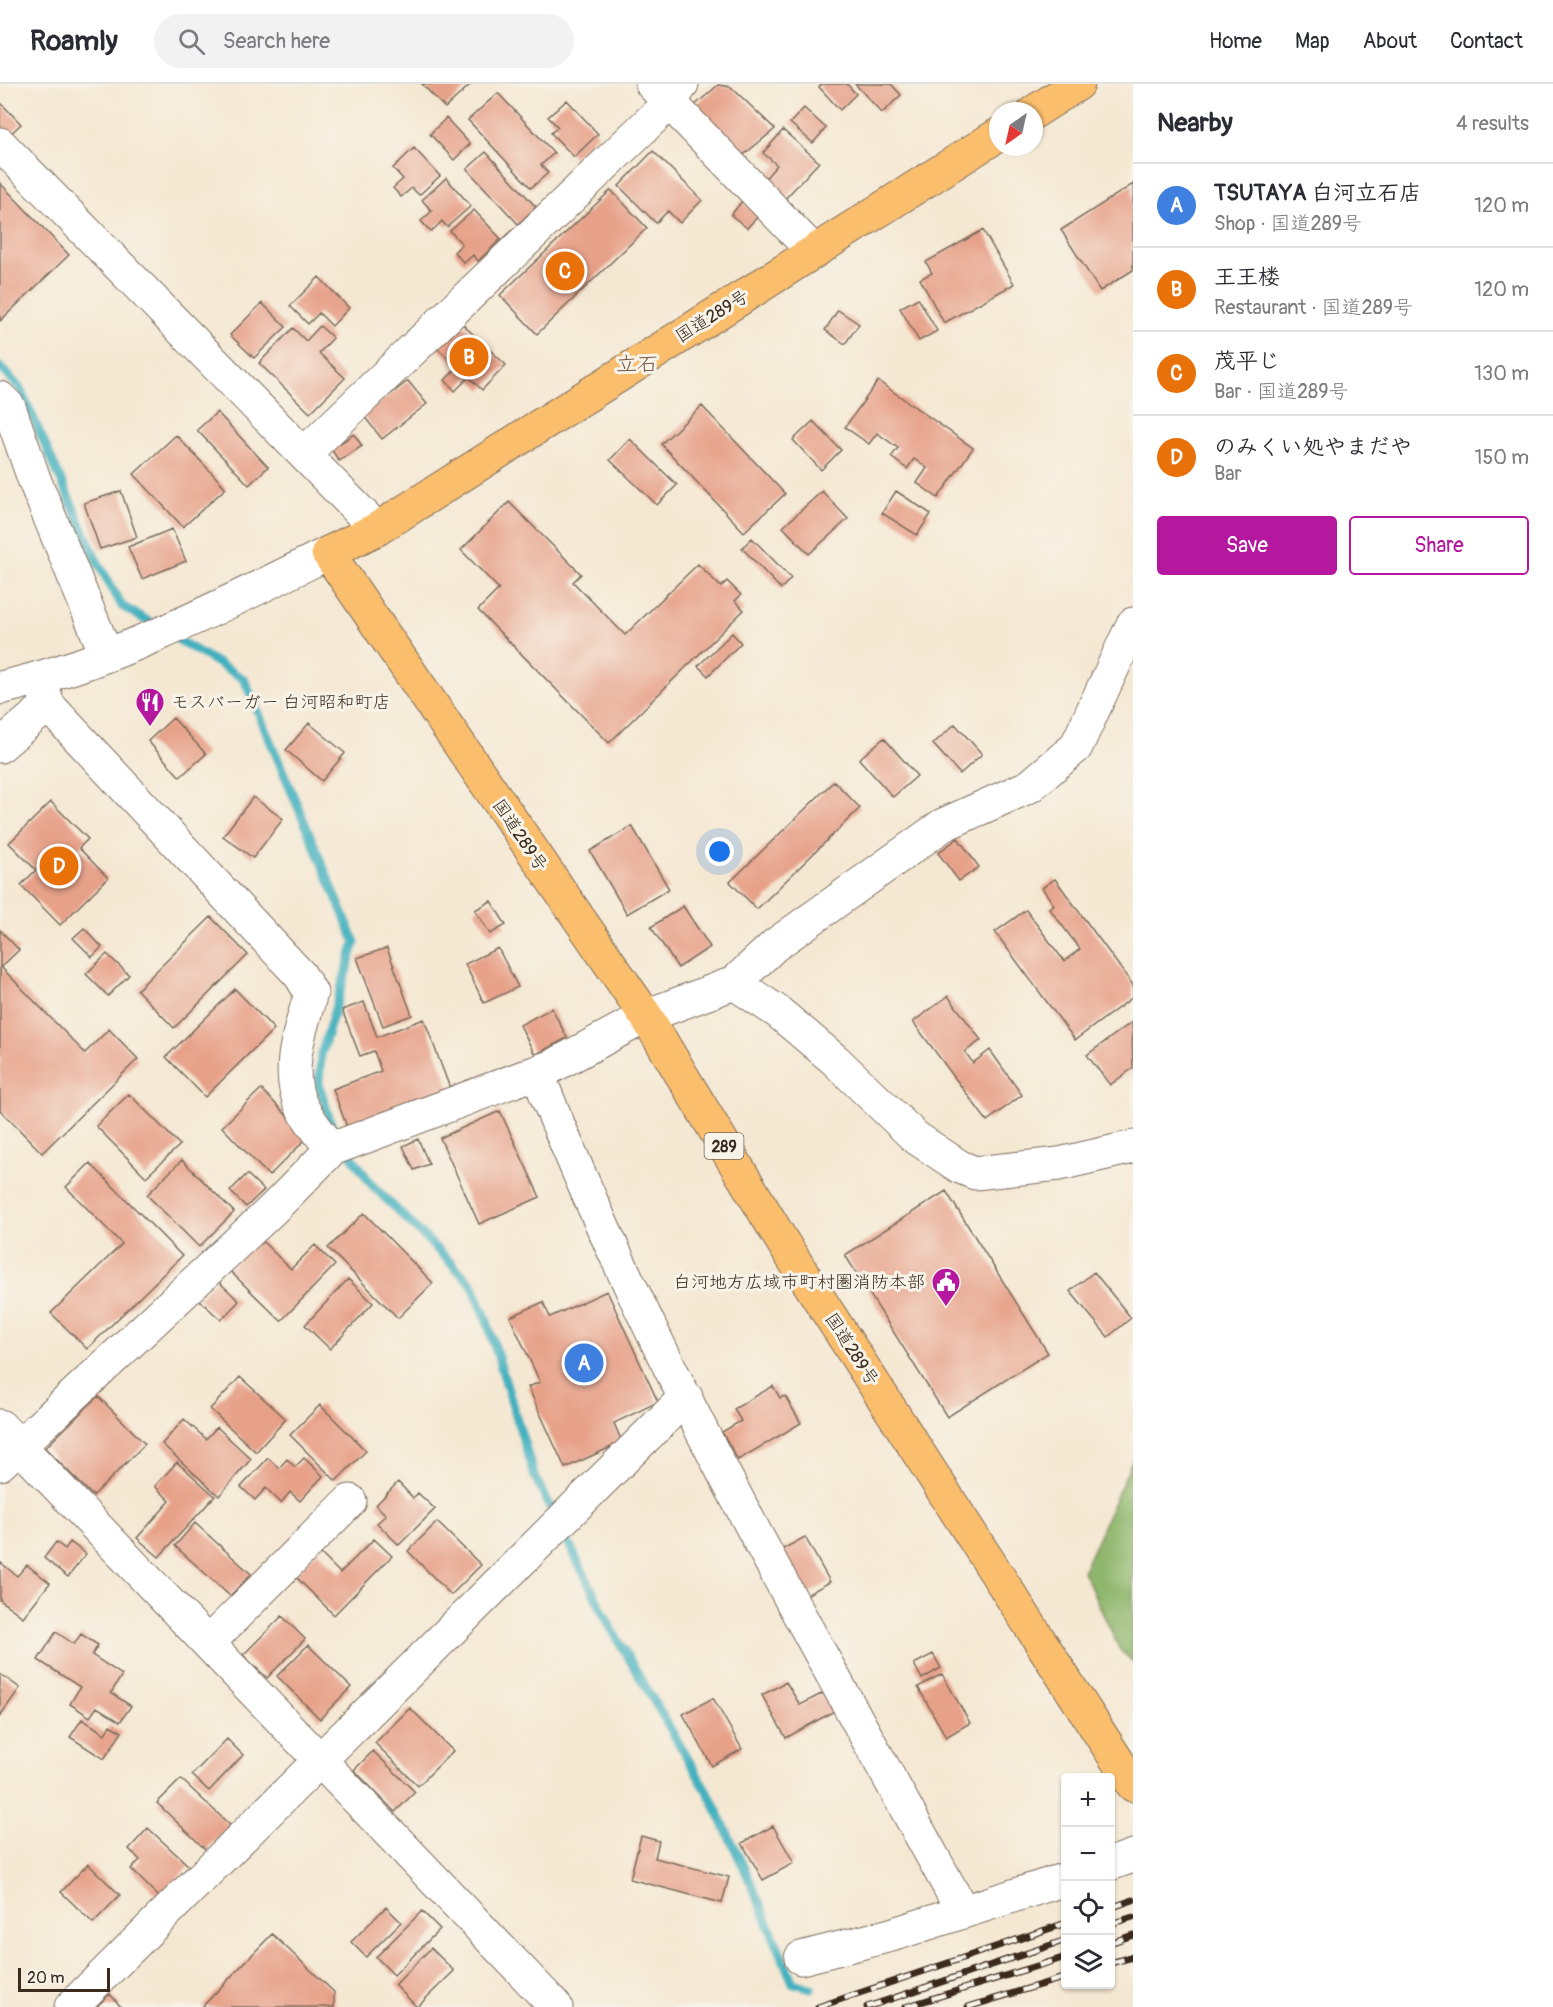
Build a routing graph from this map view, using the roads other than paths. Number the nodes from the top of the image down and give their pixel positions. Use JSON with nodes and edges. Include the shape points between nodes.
{"nodes":[{"id":1,"x":1078,"y":84,"type":"edge"},
{"id":2,"x":668,"y":90,"type":"edge"},
{"id":3,"x":1043,"y":106,"type":"edge"},
{"id":4,"x":989,"y":141,"type":"edge"},
{"id":5,"x":0,"y":144,"type":"edge"},
{"id":6,"x":813,"y":251,"type":"junction"},
{"id":7,"x":0,"y":398,"type":"edge"},
{"id":8,"x":304,"y":454,"type":"junction"},
{"id":9,"x":377,"y":529,"type":"junction"},
{"id":10,"x":328,"y":553,"type":"junction"},
{"id":11,"x":1133,"y":624,"type":"edge"},
{"id":12,"x":106,"y":654,"type":"junction"},
{"id":13,"x":0,"y":688,"type":"edge"},
{"id":14,"x":45,"y":692,"type":"junction"},
{"id":15,"x":0,"y":746,"type":"edge"},
{"id":16,"x":734,"y":983,"type":"junction"},
{"id":17,"x":646,"y":1016,"type":"junction"},
{"id":18,"x":537,"y":1072,"type":"junction"},
{"id":19,"x":1133,"y":1146,"type":"edge"},
{"id":20,"x":332,"y":1149,"type":"junction"},
{"id":21,"x":686,"y":1397,"type":"junction"},
{"id":22,"x":6,"y":1445,"type":"edge"},
{"id":23,"x":351,"y":1501,"type":"dead end"},
{"id":24,"x":209,"y":1642,"type":"junction"},
{"id":25,"x":321,"y":1759,"type":"junction"},
{"id":26,"x":1133,"y":1785,"type":"edge"},
{"id":27,"x":1133,"y":1856,"type":"edge"},
{"id":28,"x":1115,"y":1862,"type":"edge"},
{"id":29,"x":1061,"y":1880,"type":"edge"},
{"id":30,"x":963,"y":1912,"type":"junction"},
{"id":31,"x":801,"y":1958,"type":"dead end"},
{"id":32,"x":71,"y":2007,"type":"edge"},
{"id":33,"x":556,"y":2007,"type":"edge"}],
"edges":[{"from":1,"to":3,"type":"highway"},
{"from":2,"to":6,"type":"street"},
{"from":2,"to":8,"type":"street"},
{"from":4,"to":6,"type":"highway","name":"国道289号"},
{"from":5,"to":8,"type":"street"},
{"from":6,"to":9,"type":"highway","name":"国道289号"},
{"from":7,"to":12,"type":"street","via":[[9,406],[34,479]]},
{"from":8,"to":9,"type":"street"},
{"from":9,"to":10,"type":"highway","name":"国道289号"},
{"from":10,"to":12,"type":"street","via":[[215,610]]},
{"from":10,"to":17,"type":"highway","name":"国道289号","number":"289"},
{"from":11,"to":16,"type":"street","via":[[1076,747],[1030,786],[943,825],[776,945]]},
{"from":12,"to":14,"type":"street"},
{"from":13,"to":14,"type":"street"},
{"from":14,"to":15,"type":"street"},
{"from":14,"to":20,"type":"street","via":[[306,984],[311,993],[294,1066],[294,1084],[302,1106]]},
{"from":16,"to":17,"type":"street"},
{"from":16,"to":19,"type":"street","via":[[778,1012],[915,1137],[960,1167],[975,1173],[1059,1164]]},
{"from":17,"to":18,"type":"street"},
{"from":17,"to":26,"type":"highway","name":"国道289号","number":"289","via":[[785,1246]]},
{"from":18,"to":20,"type":"street"},
{"from":18,"to":21,"type":"street","via":[[578,1177]]},
{"from":20,"to":22,"type":"street","via":[[272,1210]]},
{"from":21,"to":25,"type":"street"},
{"from":21,"to":30,"type":"street"},
{"from":22,"to":24,"type":"street"},
{"from":23,"to":24,"type":"street"},
{"from":24,"to":25,"type":"street"},
{"from":25,"to":32,"type":"street"},
{"from":25,"to":33,"type":"street"},
{"from":27,"to":28,"type":"street"},
{"from":29,"to":30,"type":"street"},
{"from":30,"to":31,"type":"street"}]}
